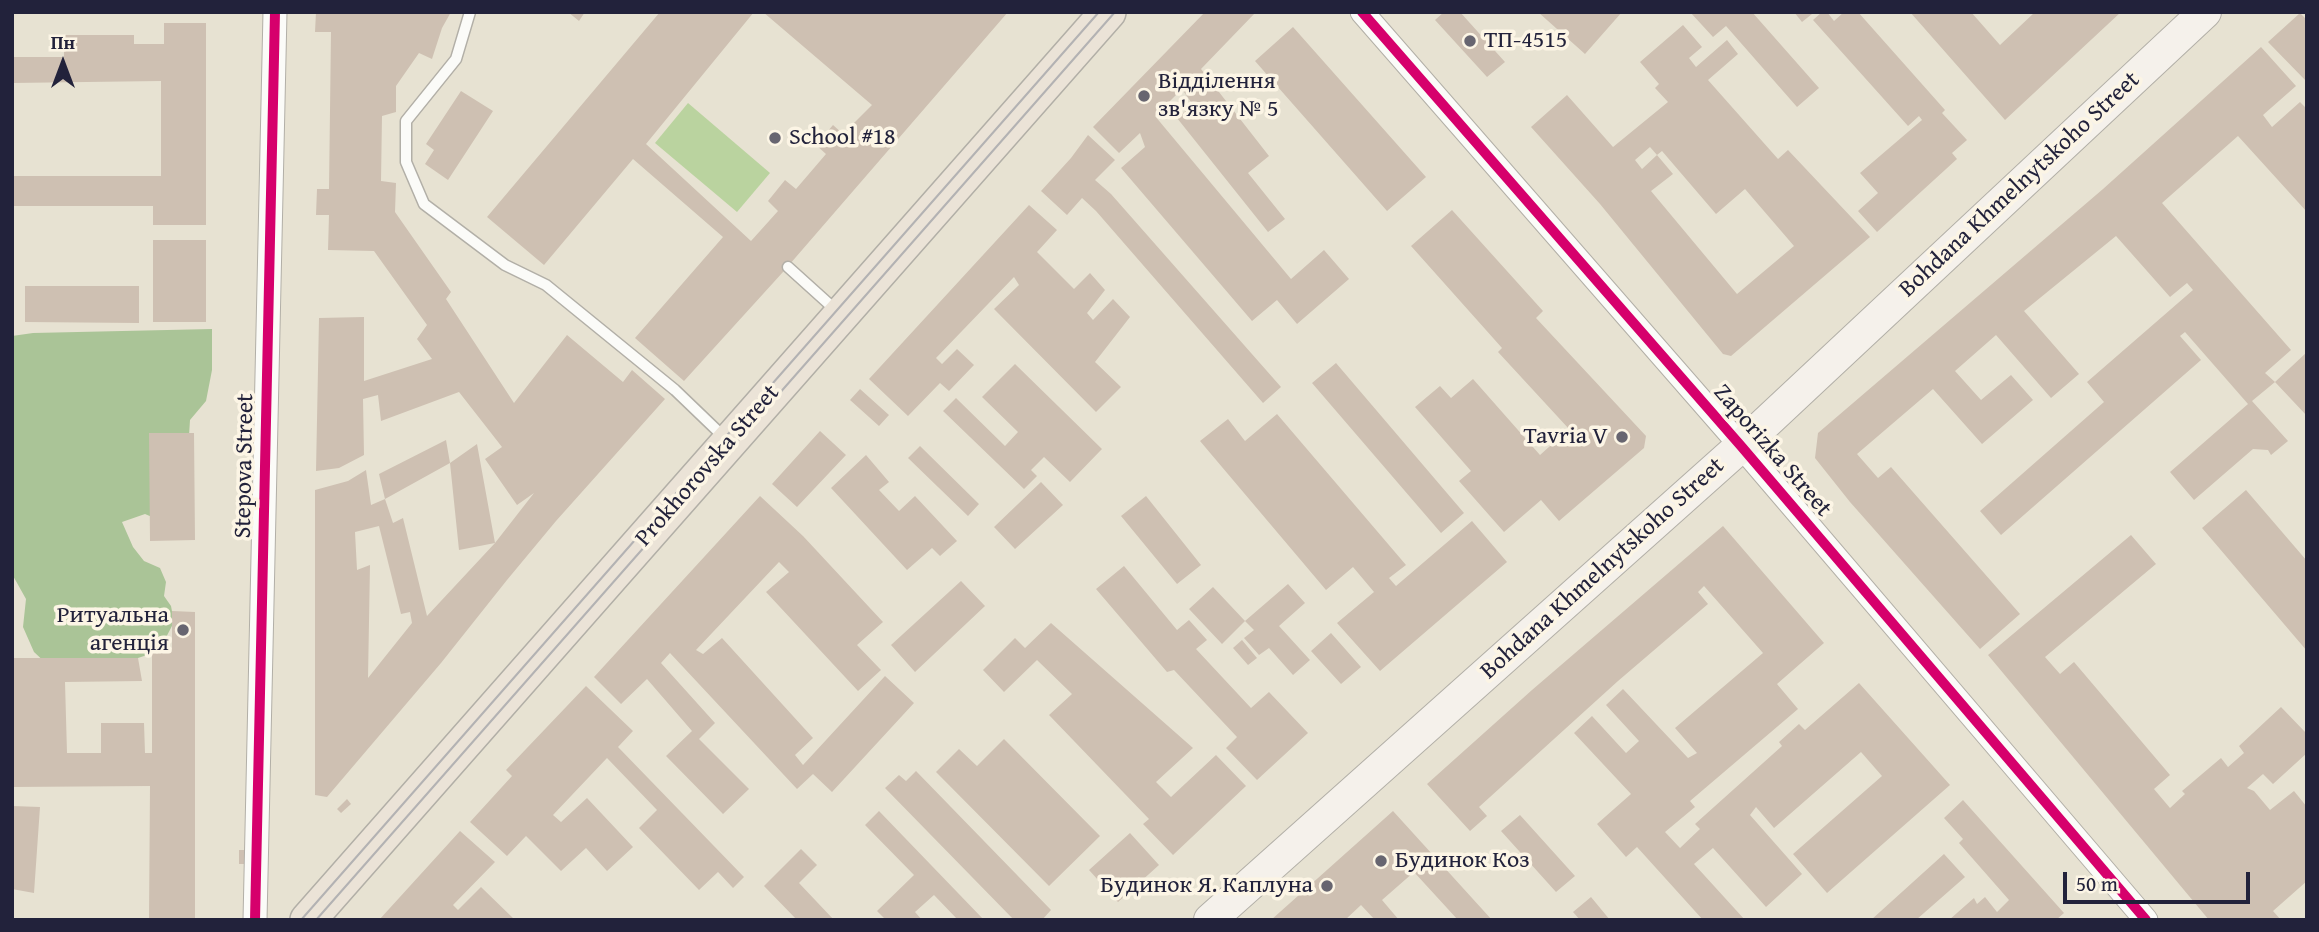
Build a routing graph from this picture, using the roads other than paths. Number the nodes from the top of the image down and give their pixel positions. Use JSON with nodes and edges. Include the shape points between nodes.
{"nodes":[{"id":1,"x":275,"y":12,"type":"edge"},
{"id":2,"x":470,"y":12,"type":"edge"},
{"id":3,"x":1108,"y":12,"type":"edge"},
{"id":4,"x":1362,"y":12,"type":"edge"},
{"id":5,"x":2205,"y":12,"type":"edge"},
{"id":6,"x":788,"y":267,"type":"dead end"},
{"id":7,"x":841,"y":315,"type":"junction"},
{"id":8,"x":729,"y":442,"type":"junction"},
{"id":9,"x":1741,"y":446,"type":"junction"},
{"id":10,"x":255,"y":920,"type":"edge"},
{"id":11,"x":308,"y":920,"type":"edge"},
{"id":12,"x":1210,"y":920,"type":"edge"},
{"id":13,"x":2146,"y":920,"type":"edge"}],
"edges":[{"from":1,"to":10,"type":"street","name":"Stepova Street"},
{"from":2,"to":8,"type":"lane","via":[[456,59],[406,121],[406,162],[424,204],[505,265],[546,285],[675,390]]},
{"from":3,"to":7,"type":"main road","name":"Prokhorovska Street"},
{"from":4,"to":9,"type":"street","name":"Zaporizka Street"},
{"from":5,"to":9,"type":"main road","name":"Bohdana Khmelnytskoho Street"},
{"from":6,"to":7,"type":"lane"},
{"from":7,"to":8,"type":"main road","name":"Prokhorovska Street"},
{"from":8,"to":11,"type":"main road","name":"Prokhorovska Street"},
{"from":9,"to":12,"type":"main road","name":"Bohdana Khmelnytskoho Street"},
{"from":9,"to":13,"type":"street","name":"Zaporizka Street"}]}
